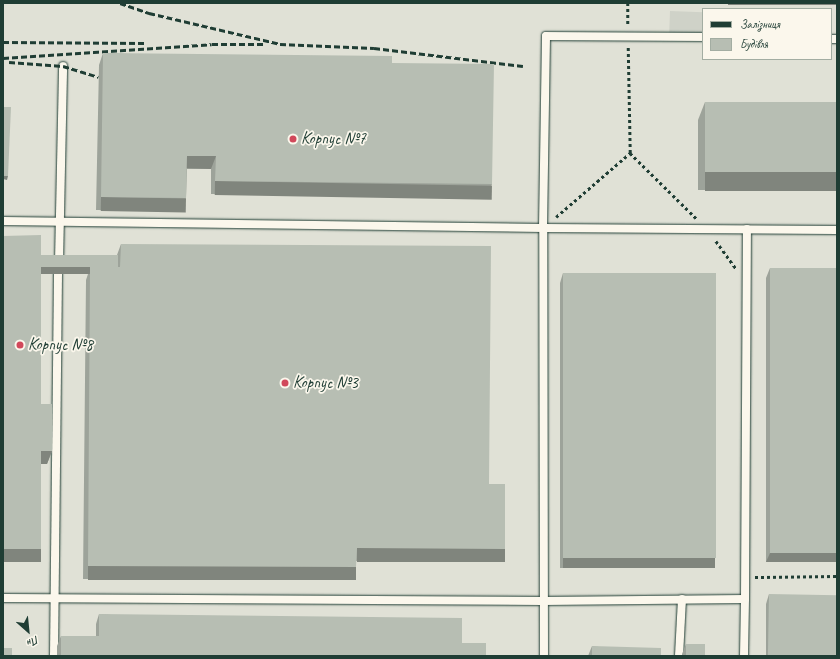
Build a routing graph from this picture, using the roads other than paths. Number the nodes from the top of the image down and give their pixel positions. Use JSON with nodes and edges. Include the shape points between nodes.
{"nodes":[{"id":1,"x":702,"y":38,"type":"edge"},
{"id":2,"x":64,"y":66,"type":"dead end"},
{"id":3,"x":3,"y":220,"type":"edge"},
{"id":4,"x":60,"y":222,"type":"junction"},
{"id":5,"x":543,"y":228,"type":"junction"},
{"id":6,"x":747,"y":229,"type":"junction"},
{"id":7,"x":837,"y":230,"type":"edge"},
{"id":8,"x":59,"y":262,"type":"edge"},
{"id":9,"x":58,"y":274,"type":"edge"},
{"id":10,"x":3,"y":598,"type":"edge"},
{"id":11,"x":56,"y":598,"type":"junction"},
{"id":12,"x":682,"y":599,"type":"junction"},
{"id":13,"x":745,"y":599,"type":"junction"},
{"id":14,"x":543,"y":601,"type":"junction"},
{"id":15,"x":54,"y":656,"type":"edge"},
{"id":16,"x":544,"y":656,"type":"edge"},
{"id":17,"x":679,"y":656,"type":"edge"},
{"id":18,"x":744,"y":656,"type":"edge"}],
"edges":[{"from":1,"to":5,"type":"lane","via":[[546,36]]},
{"from":2,"to":4,"type":"lane"},
{"from":3,"to":4,"type":"lane"},
{"from":4,"to":5,"type":"lane"},
{"from":4,"to":8,"type":"lane"},
{"from":5,"to":6,"type":"lane"},
{"from":5,"to":14,"type":"lane"},
{"from":6,"to":7,"type":"lane"},
{"from":6,"to":13,"type":"lane"},
{"from":9,"to":11,"type":"lane"},
{"from":10,"to":11,"type":"lane"},
{"from":11,"to":14,"type":"lane"},
{"from":11,"to":15,"type":"lane"},
{"from":12,"to":13,"type":"lane"},
{"from":12,"to":14,"type":"lane"},
{"from":12,"to":17,"type":"lane"},
{"from":13,"to":18,"type":"lane"},
{"from":14,"to":16,"type":"lane"}]}
